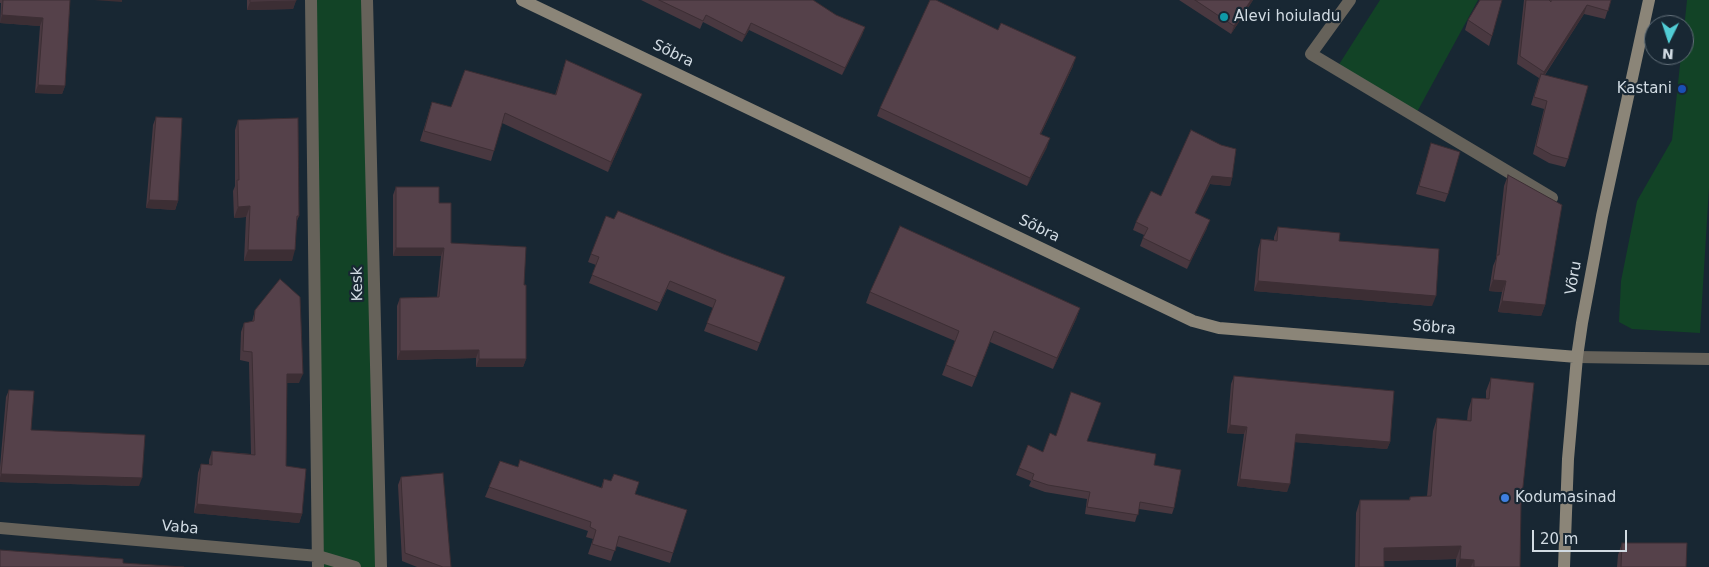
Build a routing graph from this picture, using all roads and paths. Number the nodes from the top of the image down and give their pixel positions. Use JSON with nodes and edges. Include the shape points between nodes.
{"nodes":[{"id":1,"x":311,"y":0,"type":"edge"},
{"id":2,"x":367,"y":0,"type":"edge"},
{"id":3,"x":522,"y":0,"type":"edge"},
{"id":4,"x":1350,"y":0,"type":"edge"},
{"id":5,"x":1649,"y":0,"type":"edge"},
{"id":6,"x":1552,"y":198,"type":"edge"},
{"id":7,"x":1577,"y":357,"type":"junction"},
{"id":8,"x":1709,"y":359,"type":"edge"},
{"id":9,"x":0,"y":528,"type":"edge"},
{"id":10,"x":318,"y":562,"type":"edge"},
{"id":11,"x":355,"y":567,"type":"edge"},
{"id":12,"x":381,"y":567,"type":"edge"},
{"id":13,"x":1564,"y":567,"type":"edge"}],
"edges":[{"from":1,"to":10,"type":"street"},
{"from":2,"to":12,"type":"street","name":"Kesk"},
{"from":3,"to":7,"type":"street","name":"Sõbra","via":[[1193,321],[1219,328]]},
{"from":4,"to":6,"type":"street","via":[[1310,54]]},
{"from":5,"to":7,"type":"street","name":"Võru","via":[[1602,216]]},
{"from":7,"to":8,"type":"street"},
{"from":7,"to":13,"type":"street","name":"Võru","via":[[1568,459]]},
{"from":9,"to":10,"type":"street","name":"Vaba"},
{"from":10,"to":11,"type":"street","name":"Vaba"}]}
